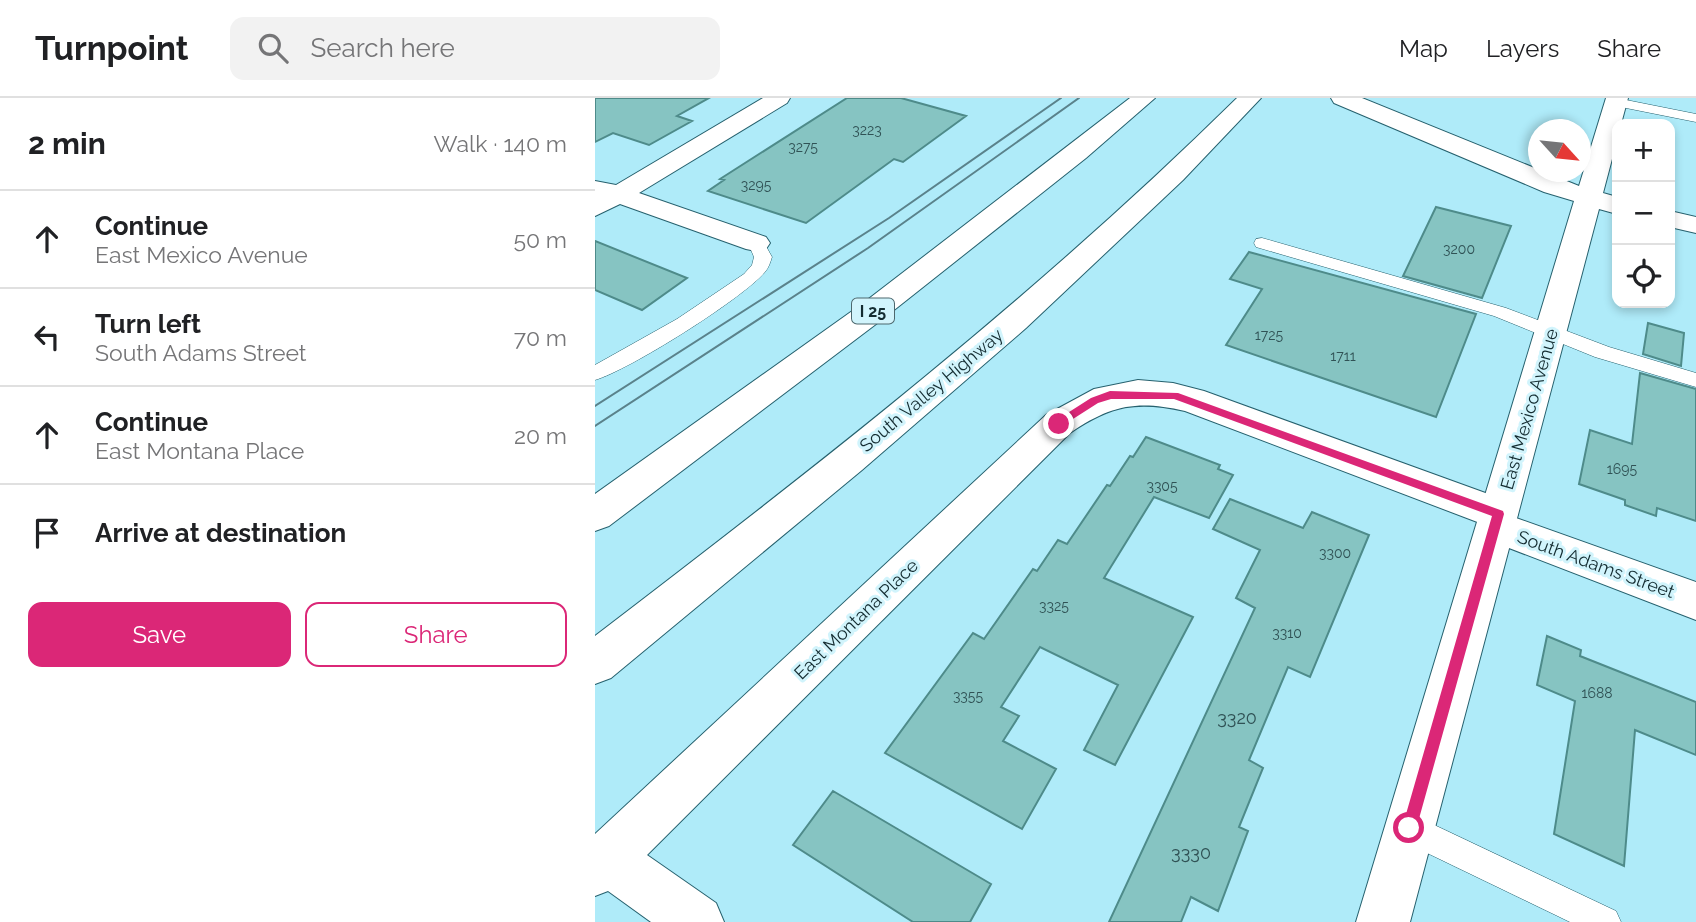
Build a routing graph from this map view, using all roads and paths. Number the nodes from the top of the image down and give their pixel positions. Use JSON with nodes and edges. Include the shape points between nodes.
{"nodes":[{"id":1,"x":1144,"y":98,"type":"edge"},
{"id":2,"x":1251,"y":98,"type":"edge"},
{"id":3,"x":1342,"y":98,"type":"edge"},
{"id":4,"x":771,"y":99,"type":"edge"},
{"id":5,"x":1616,"y":100,"type":"edge"},
{"id":6,"x":1696,"y":118,"type":"edge"},
{"id":7,"x":602,"y":196,"type":"edge"},
{"id":8,"x":1602,"y":202,"type":"edge"},
{"id":9,"x":1675,"y":220,"type":"edge"},
{"id":10,"x":1696,"y":225,"type":"edge"},
{"id":11,"x":756,"y":243,"type":"joint"},
{"id":12,"x":1262,"y":243,"type":"dead end"},
{"id":13,"x":1551,"y":332,"type":"junction"},
{"id":14,"x":595,"y":373,"type":"edge"},
{"id":15,"x":1696,"y":380,"type":"edge"},
{"id":16,"x":1131,"y":393,"type":"joint"},
{"id":17,"x":825,"y":478,"type":"junction"},
{"id":18,"x":595,"y":515,"type":"edge"},
{"id":19,"x":1498,"y":520,"type":"junction"},
{"id":20,"x":1696,"y":601,"type":"edge"},
{"id":21,"x":595,"y":663,"type":"edge"},
{"id":22,"x":595,"y":683,"type":"edge"},
{"id":23,"x":1409,"y":828,"type":"junction"},
{"id":24,"x":601,"y":864,"type":"edge"},
{"id":25,"x":697,"y":922,"type":"edge"},
{"id":26,"x":1383,"y":922,"type":"edge"},
{"id":27,"x":1605,"y":922,"type":"edge"}],
"edges":[{"from":1,"to":18,"type":"main road","number":"I 25","via":[[884,303]]},
{"from":2,"to":17,"type":"main road","name":"South Valley Highway","via":[[1070,270]]},
{"from":3,"to":8,"type":"main road","via":[[1545,183]]},
{"from":4,"to":7,"type":"main road"},
{"from":5,"to":6,"type":"lane"},
{"from":5,"to":8,"type":"main road","name":"East Mexico Avenue"},
{"from":7,"to":11,"type":"main road"},
{"from":8,"to":13,"type":"main road","name":"East Mexico Avenue"},
{"from":9,"to":10,"type":"main road"},
{"from":11,"to":14,"type":"lane","via":[[763,257],[760,267],[746,279]]},
{"from":12,"to":13,"type":"lane","via":[[1500,312]]},
{"from":13,"to":15,"type":"lane"},
{"from":13,"to":19,"type":"main road","name":"East Mexico Avenue"},
{"from":16,"to":19,"type":"main road","name":"South Adams Street","via":[[1192,400]]},
{"from":16,"to":24,"type":"main road","name":"East Montana Place","via":[[1094,400],[1059,424]]},
{"from":17,"to":21,"type":"main road","name":"South Valley Highway"},
{"from":17,"to":22,"type":"main road"},
{"from":19,"to":20,"type":"main road","name":"South Adams Street"},
{"from":19,"to":23,"type":"main road","name":"East Mexico Avenue"},
{"from":23,"to":26,"type":"main road","name":"East Mexico Avenue"},
{"from":23,"to":27,"type":"lane"},
{"from":24,"to":25,"type":"main road"}]}
